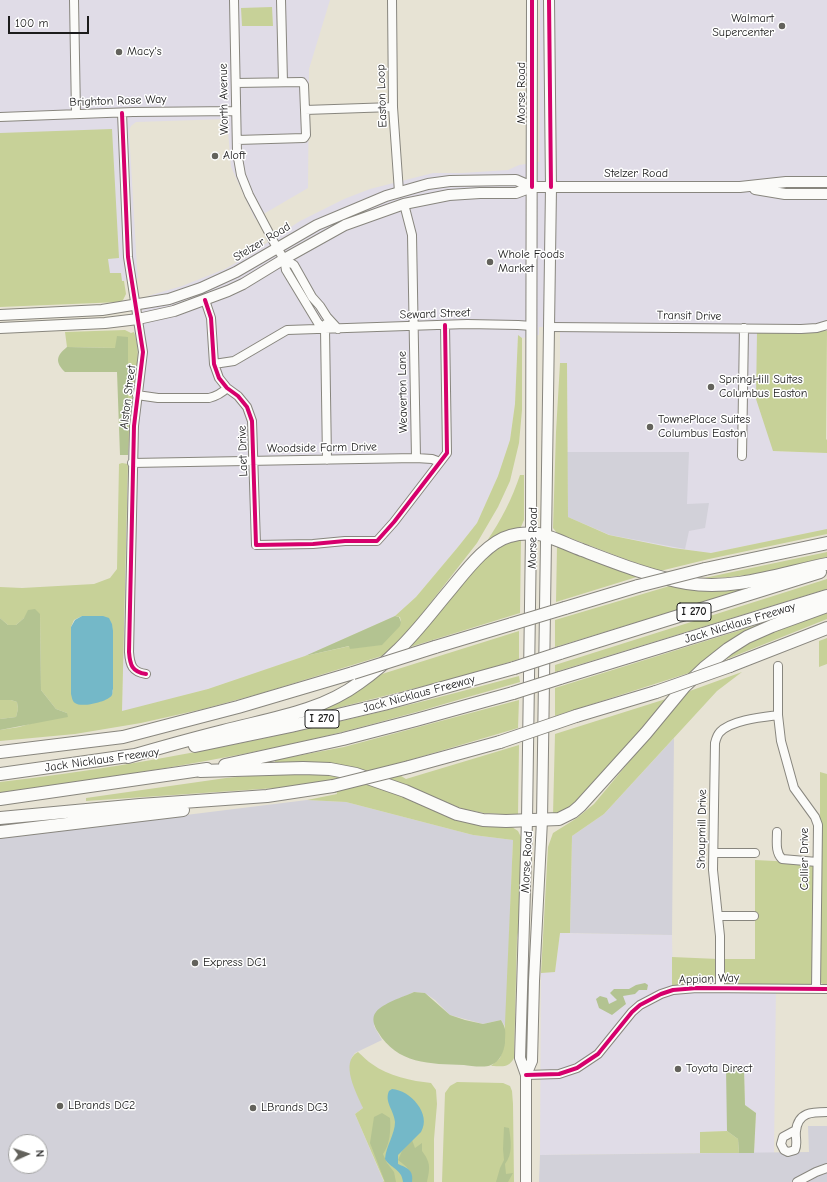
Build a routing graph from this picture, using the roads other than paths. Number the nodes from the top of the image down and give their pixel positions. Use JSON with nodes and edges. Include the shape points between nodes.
{"nodes":[{"id":1,"x":74,"y":0,"type":"edge"},
{"id":2,"x":234,"y":0,"type":"edge"},
{"id":3,"x":281,"y":0,"type":"edge"},
{"id":4,"x":392,"y":0,"type":"edge"},
{"id":5,"x":532,"y":0,"type":"edge"},
{"id":6,"x":549,"y":0,"type":"edge"},
{"id":7,"x":236,"y":82,"type":"junction"},
{"id":8,"x":283,"y":82,"type":"junction"},
{"id":9,"x":393,"y":107,"type":"junction"},
{"id":10,"x":305,"y":110,"type":"junction"},
{"id":11,"x":236,"y":111,"type":"junction"},
{"id":12,"x":122,"y":112,"type":"junction"},
{"id":13,"x":76,"y":114,"type":"junction"},
{"id":14,"x":0,"y":117,"type":"edge"},
{"id":15,"x":237,"y":140,"type":"junction"},
{"id":16,"x":457,"y":181,"type":"junction"},
{"id":17,"x":827,"y":182,"type":"edge"},
{"id":18,"x":532,"y":187,"type":"junction"},
{"id":19,"x":551,"y":187,"type":"junction"},
{"id":20,"x":740,"y":187,"type":"junction"},
{"id":21,"x":399,"y":192,"type":"junction"},
{"id":22,"x":827,"y":194,"type":"edge"},
{"id":23,"x":404,"y":204,"type":"junction"},
{"id":24,"x":277,"y":248,"type":"junction"},
{"id":25,"x":284,"y":259,"type":"junction"},
{"id":26,"x":205,"y":300,"type":"junction"},
{"id":27,"x":135,"y":305,"type":"junction"},
{"id":28,"x":310,"y":309,"type":"junction"},
{"id":29,"x":0,"y":314,"type":"edge"},
{"id":30,"x":327,"y":317,"type":"junction"},
{"id":31,"x":138,"y":319,"type":"junction"},
{"id":32,"x":445,"y":325,"type":"junction"},
{"id":33,"x":827,"y":325,"type":"edge"},
{"id":34,"x":414,"y":326,"type":"junction"},
{"id":35,"x":532,"y":326,"type":"junction"},
{"id":36,"x":549,"y":326,"type":"junction"},
{"id":37,"x":0,"y":328,"type":"edge"},
{"id":38,"x":744,"y":328,"type":"junction"},
{"id":39,"x":325,"y":329,"type":"junction"},
{"id":40,"x":338,"y":329,"type":"junction"},
{"id":41,"x":306,"y":330,"type":"junction"},
{"id":42,"x":214,"y":364,"type":"junction"},
{"id":43,"x":227,"y":388,"type":"junction"},
{"id":44,"x":137,"y":395,"type":"junction"},
{"id":45,"x":742,"y":456,"type":"dead end"},
{"id":46,"x":416,"y":458,"type":"junction"},
{"id":47,"x":327,"y":460,"type":"junction"},
{"id":48,"x":254,"y":461,"type":"junction"},
{"id":49,"x":440,"y":462,"type":"junction"},
{"id":50,"x":132,"y":463,"type":"junction"},
{"id":51,"x":531,"y":534,"type":"junction"},
{"id":52,"x":546,"y":536,"type":"junction"},
{"id":53,"x":827,"y":543,"type":"edge"},
{"id":54,"x":827,"y":564,"type":"edge"},
{"id":55,"x":827,"y":570,"type":"edge"},
{"id":56,"x":827,"y":596,"type":"edge"},
{"id":57,"x":827,"y":606,"type":"edge"},
{"id":58,"x":827,"y":628,"type":"edge"},
{"id":59,"x":778,"y":666,"type":"dead end"},
{"id":60,"x":146,"y":674,"type":"dead end"},
{"id":61,"x":778,"y":715,"type":"junction"},
{"id":62,"x":0,"y":751,"type":"edge"},
{"id":63,"x":128,"y":756,"type":"junction"},
{"id":64,"x":200,"y":771,"type":"junction"},
{"id":65,"x":0,"y":774,"type":"edge"},
{"id":66,"x":267,"y":796,"type":"junction"},
{"id":67,"x":0,"y":799,"type":"edge"},
{"id":68,"x":0,"y":818,"type":"edge"},
{"id":69,"x":527,"y":820,"type":"junction"},
{"id":70,"x":542,"y":820,"type":"junction"},
{"id":71,"x":0,"y":832,"type":"edge"},
{"id":72,"x":777,"y":832,"type":"dead end"},
{"id":73,"x":714,"y":852,"type":"junction"},
{"id":74,"x":755,"y":853,"type":"dead end"},
{"id":75,"x":817,"y":862,"type":"junction"},
{"id":76,"x":719,"y":916,"type":"junction"},
{"id":77,"x":754,"y":916,"type":"dead end"},
{"id":78,"x":720,"y":988,"type":"junction"},
{"id":79,"x":816,"y":990,"type":"junction"},
{"id":80,"x":827,"y":990,"type":"edge"},
{"id":81,"x":526,"y":1075,"type":"junction"},
{"id":82,"x":827,"y":1112,"type":"edge"},
{"id":83,"x":796,"y":1130,"type":"dead end"},
{"id":84,"x":827,"y":1168,"type":"edge"},
{"id":85,"x":526,"y":1182,"type":"edge"},
{"id":86,"x":797,"y":1182,"type":"edge"}],
"edges":[{"from":1,"to":13,"type":"street"},
{"from":2,"to":7,"type":"street","name":"Worth Avenue"},
{"from":3,"to":8,"type":"street"},
{"from":4,"to":9,"type":"street","name":"Easton Loop"},
{"from":5,"to":18,"type":"main road","name":"Morse Road"},
{"from":6,"to":19,"type":"main road","name":"Morse Road"},
{"from":7,"to":8,"type":"street"},
{"from":7,"to":11,"type":"street","name":"Worth Avenue"},
{"from":8,"to":10,"type":"street","via":[[302,82]]},
{"from":9,"to":10,"type":"street"},
{"from":9,"to":21,"type":"street","name":"Easton Loop"},
{"from":10,"to":15,"type":"street","via":[[304,138]]},
{"from":11,"to":12,"type":"street","name":"Brighton Rose Way"},
{"from":11,"to":15,"type":"street","name":"Worth Avenue"},
{"from":12,"to":13,"type":"street","name":"Brighton Rose Way"},
{"from":12,"to":27,"type":"street","name":"Alston Street","via":[[128,257]]},
{"from":13,"to":14,"type":"street","name":"Brighton Rose Way"},
{"from":15,"to":24,"type":"street","name":"Worth Avenue","via":[[241,175]]},
{"from":16,"to":18,"type":"main road","name":"Stelzer Road","via":[[516,180]]},
{"from":16,"to":21,"type":"main road","name":"Stelzer Road","via":[[428,184]]},
{"from":16,"to":23,"type":"main road","via":[[409,195]]},
{"from":17,"to":20,"type":"main road","name":"Stelzer Road","via":[[786,182]]},
{"from":18,"to":19,"type":"main road","name":"Stelzer Road"},
{"from":18,"to":23,"type":"main road","name":"Stelzer Road","via":[[516,193],[449,195]]},
{"from":18,"to":35,"type":"main road","name":"Morse Road"},
{"from":19,"to":20,"type":"main road","name":"Stelzer Road"},
{"from":19,"to":36,"type":"main road","name":"Morse Road"},
{"from":20,"to":22,"type":"main road","name":"Stelzer Road","via":[[785,194]]},
{"from":21,"to":24,"type":"main road","name":"Stelzer Road","via":[[317,225]]},
{"from":23,"to":25,"type":"main road","name":"Stelzer Road","via":[[345,225]]},
{"from":23,"to":34,"type":"street","name":"Weaverton Lane","via":[[412,235]]},
{"from":24,"to":25,"type":"street","name":"Worth Avenue"},
{"from":24,"to":27,"type":"main road","name":"Stelzer Road","via":[[236,272],[201,288],[169,299]]},
{"from":25,"to":26,"type":"main road","name":"Stelzer Road","via":[[243,284]]},
{"from":25,"to":28,"type":"street","name":"Worth Avenue","via":[[286,270]]},
{"from":25,"to":30,"type":"street","name":"Worth Avenue","via":[[294,265]]},
{"from":26,"to":31,"type":"main road","name":"Stelzer Road","via":[[174,311]]},
{"from":26,"to":42,"type":"street","name":"Laet Drive","via":[[212,318]]},
{"from":27,"to":29,"type":"main road","name":"Stelzer Road","via":[[102,310]]},
{"from":27,"to":31,"type":"street","name":"Alston Street"},
{"from":28,"to":39,"type":"street","name":"Worth Avenue"},
{"from":28,"to":41,"type":"street","via":[[310,324]]},
{"from":30,"to":39,"type":"street"},
{"from":30,"to":40,"type":"street"},
{"from":31,"to":37,"type":"main road","name":"Stelzer Road"},
{"from":31,"to":44,"type":"street","name":"Alston Street","via":[[143,352]]},
{"from":32,"to":34,"type":"street","name":"Seward Street"},
{"from":32,"to":35,"type":"street","name":"Seward Street"},
{"from":32,"to":49,"type":"street","via":[[447,453]]},
{"from":33,"to":38,"type":"street","name":"Transit Drive","via":[[801,329]]},
{"from":34,"to":40,"type":"street","name":"Seward Street"},
{"from":34,"to":46,"type":"street","name":"Weaverton Lane"},
{"from":35,"to":51,"type":"main road","name":"Morse Road"},
{"from":36,"to":38,"type":"street","name":"Transit Drive"},
{"from":36,"to":52,"type":"main road","name":"Morse Road"},
{"from":38,"to":45,"type":"street"},
{"from":39,"to":40,"type":"street","name":"Seward Street"},
{"from":39,"to":41,"type":"street","name":"Seward Street"},
{"from":39,"to":47,"type":"street"},
{"from":41,"to":42,"type":"street","name":"Seward Street","via":[[284,331],[234,361]]},
{"from":42,"to":43,"type":"street","name":"Laet Drive","via":[[219,378]]},
{"from":43,"to":44,"type":"street","via":[[210,398],[158,398]]},
{"from":43,"to":48,"type":"street","name":"Laet Drive","via":[[247,407],[252,421]]},
{"from":44,"to":50,"type":"street","name":"Alston Street"},
{"from":46,"to":47,"type":"street","name":"Woodside Farm Drive"},
{"from":46,"to":49,"type":"street","name":"Woodside Farm Drive"},
{"from":47,"to":48,"type":"street","name":"Woodside Farm Drive"},
{"from":48,"to":49,"type":"street","name":"Laet Drive","via":[[256,545],[377,541]]},
{"from":48,"to":50,"type":"street","name":"Woodside Farm Drive"},
{"from":50,"to":60,"type":"street","name":"Alston Street","via":[[129,657],[138,673]]},
{"from":51,"to":52,"type":"highway"},
{"from":51,"to":63,"type":"highway","via":[[505,537],[486,550],[399,650],[375,672],[324,704]]},
{"from":51,"to":69,"type":"main road","name":"Morse Road"},
{"from":52,"to":54,"type":"highway","via":[[649,574],[693,583],[735,583]]},
{"from":52,"to":70,"type":"main road","name":"Morse Road"},
{"from":53,"to":62,"type":"highway","bridge":true,"via":[[638,586],[238,707],[123,737]]},
{"from":55,"to":63,"type":"highway","name":"Jack Nicklaus Freeway","number":"I 270","bridge":true,"via":[[514,668],[384,704],[195,746]]},
{"from":56,"to":64,"type":"highway","name":"Jack Nicklaus Freeway","number":"I 270","bridge":true,"via":[[513,693],[343,739]]},
{"from":57,"to":70,"type":"highway","via":[[772,626],[728,648],[684,687],[580,806],[559,819]]},
{"from":58,"to":66,"type":"highway","bridge":true,"via":[[656,692],[500,742],[333,786]]},
{"from":59,"to":61,"type":"street","name":"Collier Drive"},
{"from":61,"to":73,"type":"street","name":"Shoupmill Drive","via":[[730,725],[720,732],[715,743]]},
{"from":61,"to":75,"type":"street","name":"Collier Drive","via":[[781,740],[794,788],[818,824]]},
{"from":63,"to":65,"type":"highway","name":"Jack Nicklaus Freeway","number":"I 270"},
{"from":64,"to":67,"type":"highway","name":"Jack Nicklaus Freeway","number":"I 270"},
{"from":64,"to":69,"type":"highway","via":[[303,768],[330,770],[356,774],[405,791],[457,814],[483,820]]},
{"from":66,"to":68,"type":"highway"},
{"from":66,"to":71,"type":"highway","via":[[217,806]]},
{"from":69,"to":70,"type":"highway"},
{"from":69,"to":81,"type":"main road","name":"Morse Road","via":[[520,1058]]},
{"from":70,"to":81,"type":"main road","name":"Morse Road","via":[[532,1061]]},
{"from":72,"to":75,"type":"street","via":[[777,850],[782,859]]},
{"from":73,"to":74,"type":"street"},
{"from":73,"to":76,"type":"street","name":"Shoupmill Drive","via":[[715,894]]},
{"from":75,"to":79,"type":"street","name":"Collier Drive"},
{"from":76,"to":77,"type":"street"},
{"from":76,"to":78,"type":"street","name":"Shoupmill Drive"},
{"from":78,"to":79,"type":"street","name":"Appian Way"},
{"from":78,"to":81,"type":"street","name":"Appian Way","via":[[684,988],[651,999],[632,1012],[598,1054],[581,1066],[560,1074]]},
{"from":79,"to":80,"type":"street","name":"Appian Way"},
{"from":81,"to":85,"type":"main road","name":"Morse Road"},
{"from":82,"to":83,"type":"street","via":[[805,1114]]},
{"from":84,"to":86,"type":"street"}]}
